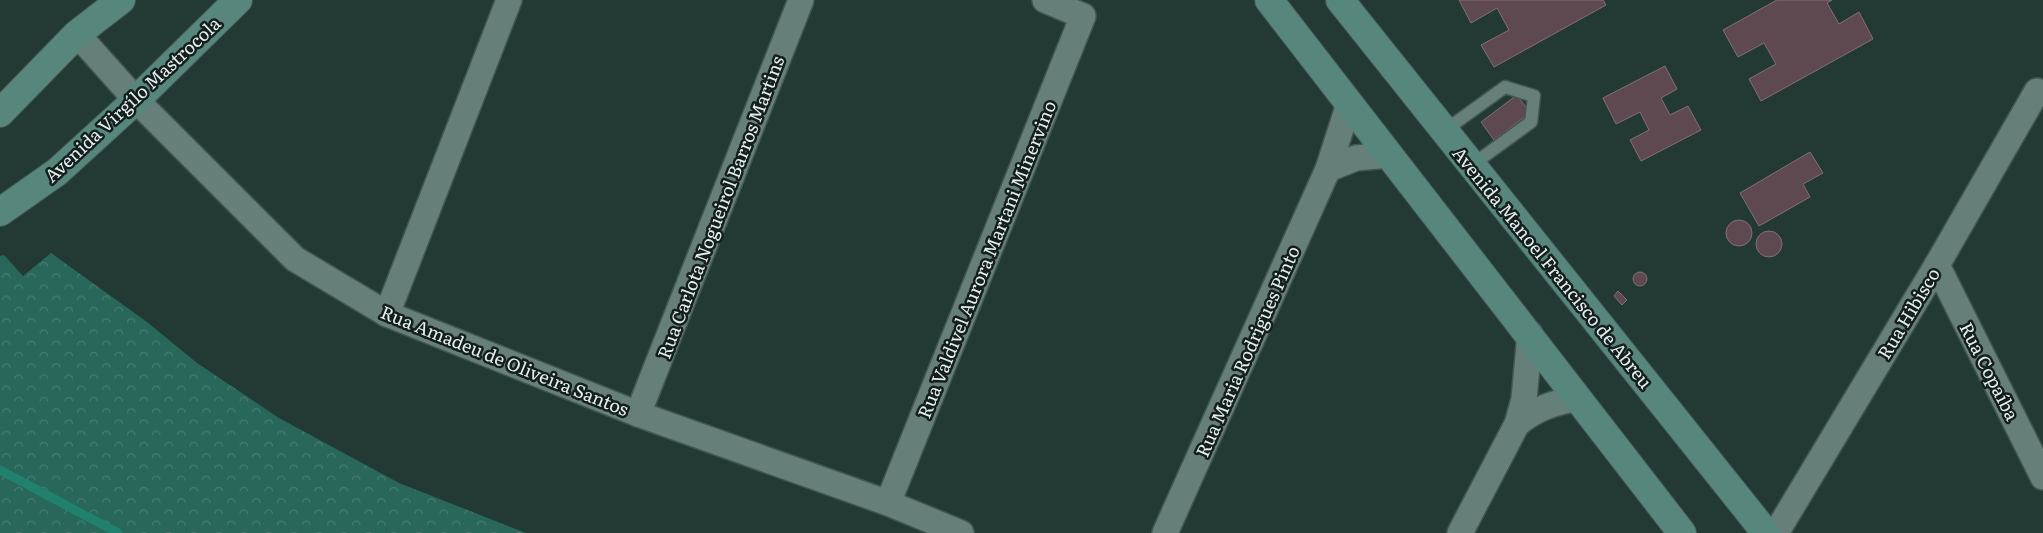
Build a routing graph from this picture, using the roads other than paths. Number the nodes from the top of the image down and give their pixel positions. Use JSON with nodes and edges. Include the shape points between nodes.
{"nodes":[{"id":1,"x":121,"y":0,"type":"edge"},
{"id":2,"x":238,"y":0,"type":"edge"},
{"id":3,"x":509,"y":0,"type":"edge"},
{"id":4,"x":801,"y":0,"type":"edge"},
{"id":5,"x":1045,"y":0,"type":"edge"},
{"id":6,"x":1269,"y":0,"type":"edge"},
{"id":7,"x":1340,"y":0,"type":"edge"},
{"id":8,"x":77,"y":34,"type":"junction"},
{"id":9,"x":2036,"y":91,"type":"dead end"},
{"id":10,"x":136,"y":100,"type":"junction"},
{"id":11,"x":1349,"y":104,"type":"junction"},
{"id":12,"x":0,"y":113,"type":"edge"},
{"id":13,"x":1444,"y":131,"type":"junction"},
{"id":14,"x":1389,"y":155,"type":"junction"},
{"id":15,"x":1472,"y":166,"type":"junction"},
{"id":16,"x":1328,"y":169,"type":"junction"},
{"id":17,"x":0,"y":212,"type":"edge"},
{"id":18,"x":1937,"y":264,"type":"junction"},
{"id":19,"x":386,"y":314,"type":"junction"},
{"id":20,"x":1530,"y":334,"type":"junction"},
{"id":21,"x":1578,"y":398,"type":"junction"},
{"id":22,"x":638,"y":414,"type":"junction"},
{"id":23,"x":1517,"y":424,"type":"junction"},
{"id":24,"x":2043,"y":477,"type":"edge"},
{"id":25,"x":888,"y":503,"type":"junction"},
{"id":26,"x":961,"y":533,"type":"edge"},
{"id":27,"x":1165,"y":533,"type":"edge"},
{"id":28,"x":1460,"y":533,"type":"edge"},
{"id":29,"x":1682,"y":533,"type":"edge"},
{"id":30,"x":1766,"y":533,"type":"edge"},
{"id":31,"x":1776,"y":533,"type":"edge"}],
"edges":[{"from":1,"to":8,"type":"main road"},
{"from":2,"to":10,"type":"main road","name":"Avenida Virgílo Mastrocola"},
{"from":3,"to":19,"type":"street"},
{"from":4,"to":22,"type":"street","name":"Rua Carlota Nogueirol Barros Martins"},
{"from":5,"to":25,"type":"street","name":"Rua Valdivel Aurora Martani Minervino","via":[[1083,16]]},
{"from":6,"to":11,"type":"main road"},
{"from":7,"to":13,"type":"main road","name":"Avenida Manoel Francisco de Abreu"},
{"from":8,"to":10,"type":"street","name":"Rua Amadeu de Oliveira Santos"},
{"from":8,"to":12,"type":"main road"},
{"from":9,"to":18,"type":"street","name":"Rua Hibisco"},
{"from":10,"to":17,"type":"main road","name":"Avenida Virgílo Mastrocola","via":[[57,172]]},
{"from":10,"to":19,"type":"street","name":"Rua Amadeu de Oliveira Santos","via":[[295,259]]},
{"from":11,"to":14,"type":"main road"},
{"from":11,"to":16,"type":"street","name":"Rua Maria Rodrigues Pinto"},
{"from":13,"to":15,"type":"main road","name":"Avenida Manoel Francisco de Abreu"},
{"from":13,"to":15,"type":"lane","via":[[1505,87],[1534,96],[1532,122]]},
{"from":14,"to":16,"type":"street","via":[[1356,158]]},
{"from":14,"to":20,"type":"main road"},
{"from":15,"to":30,"type":"main road","name":"Avenida Manoel Francisco de Abreu"},
{"from":16,"to":27,"type":"street","name":"Rua Maria Rodrigues Pinto"},
{"from":18,"to":24,"type":"street","name":"Rua Copaíba"},
{"from":18,"to":31,"type":"street","name":"Rua Hibisco"},
{"from":19,"to":22,"type":"street","name":"Rua Amadeu de Oliveira Santos"},
{"from":20,"to":21,"type":"main road"},
{"from":20,"to":23,"type":"street","via":[[1524,399]]},
{"from":21,"to":23,"type":"street","via":[[1547,405]]},
{"from":21,"to":29,"type":"main road"},
{"from":22,"to":25,"type":"street","name":"Rua Amadeu de Oliveira Santos"},
{"from":23,"to":28,"type":"street"},
{"from":25,"to":26,"type":"street","name":"Rua Amadeu de Oliveira Santos"}]}
